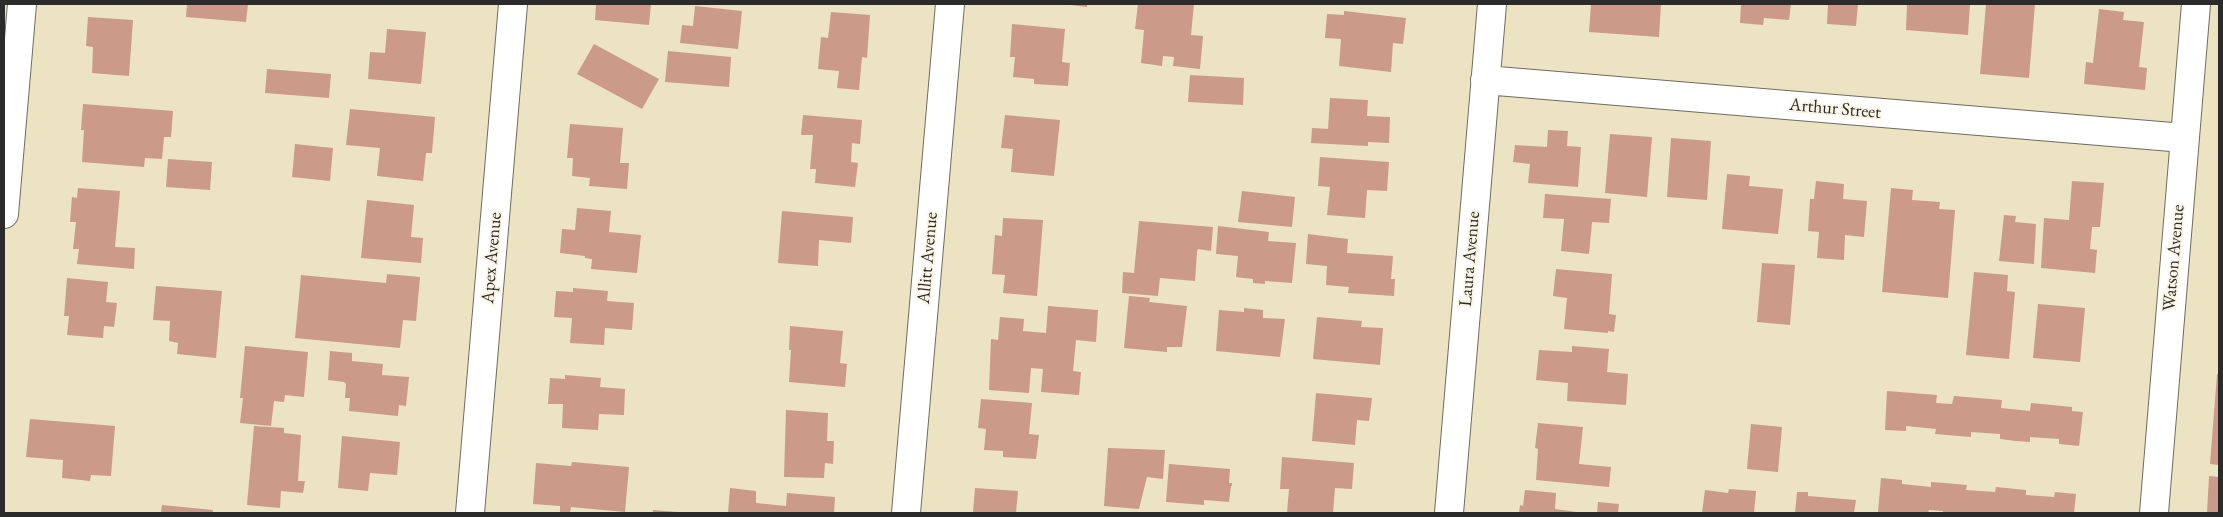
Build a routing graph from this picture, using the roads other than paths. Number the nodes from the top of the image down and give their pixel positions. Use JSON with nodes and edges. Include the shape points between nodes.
{"nodes":[{"id":1,"x":22,"y":4,"type":"edge"},
{"id":2,"x":513,"y":4,"type":"edge"},
{"id":3,"x":950,"y":4,"type":"edge"},
{"id":4,"x":1492,"y":4,"type":"edge"},
{"id":5,"x":2196,"y":4,"type":"edge"},
{"id":6,"x":1486,"y":80,"type":"junction"},
{"id":7,"x":2184,"y":138,"type":"junction"},
{"id":8,"x":4,"y":214,"type":"edge"},
{"id":9,"x":470,"y":513,"type":"edge"},
{"id":10,"x":906,"y":513,"type":"edge"},
{"id":11,"x":1449,"y":513,"type":"edge"},
{"id":12,"x":2154,"y":513,"type":"edge"}],
"edges":[{"from":1,"to":8,"type":"street"},
{"from":2,"to":9,"type":"street","name":"Apex Avenue"},
{"from":3,"to":10,"type":"street","name":"Allitt Avenue"},
{"from":4,"to":6,"type":"street","name":"Laura Avenue"},
{"from":5,"to":7,"type":"street","name":"Watson Avenue"},
{"from":6,"to":7,"type":"street","name":"Arthur Street"},
{"from":6,"to":11,"type":"street","name":"Laura Avenue"},
{"from":7,"to":12,"type":"street","name":"Watson Avenue"}]}
